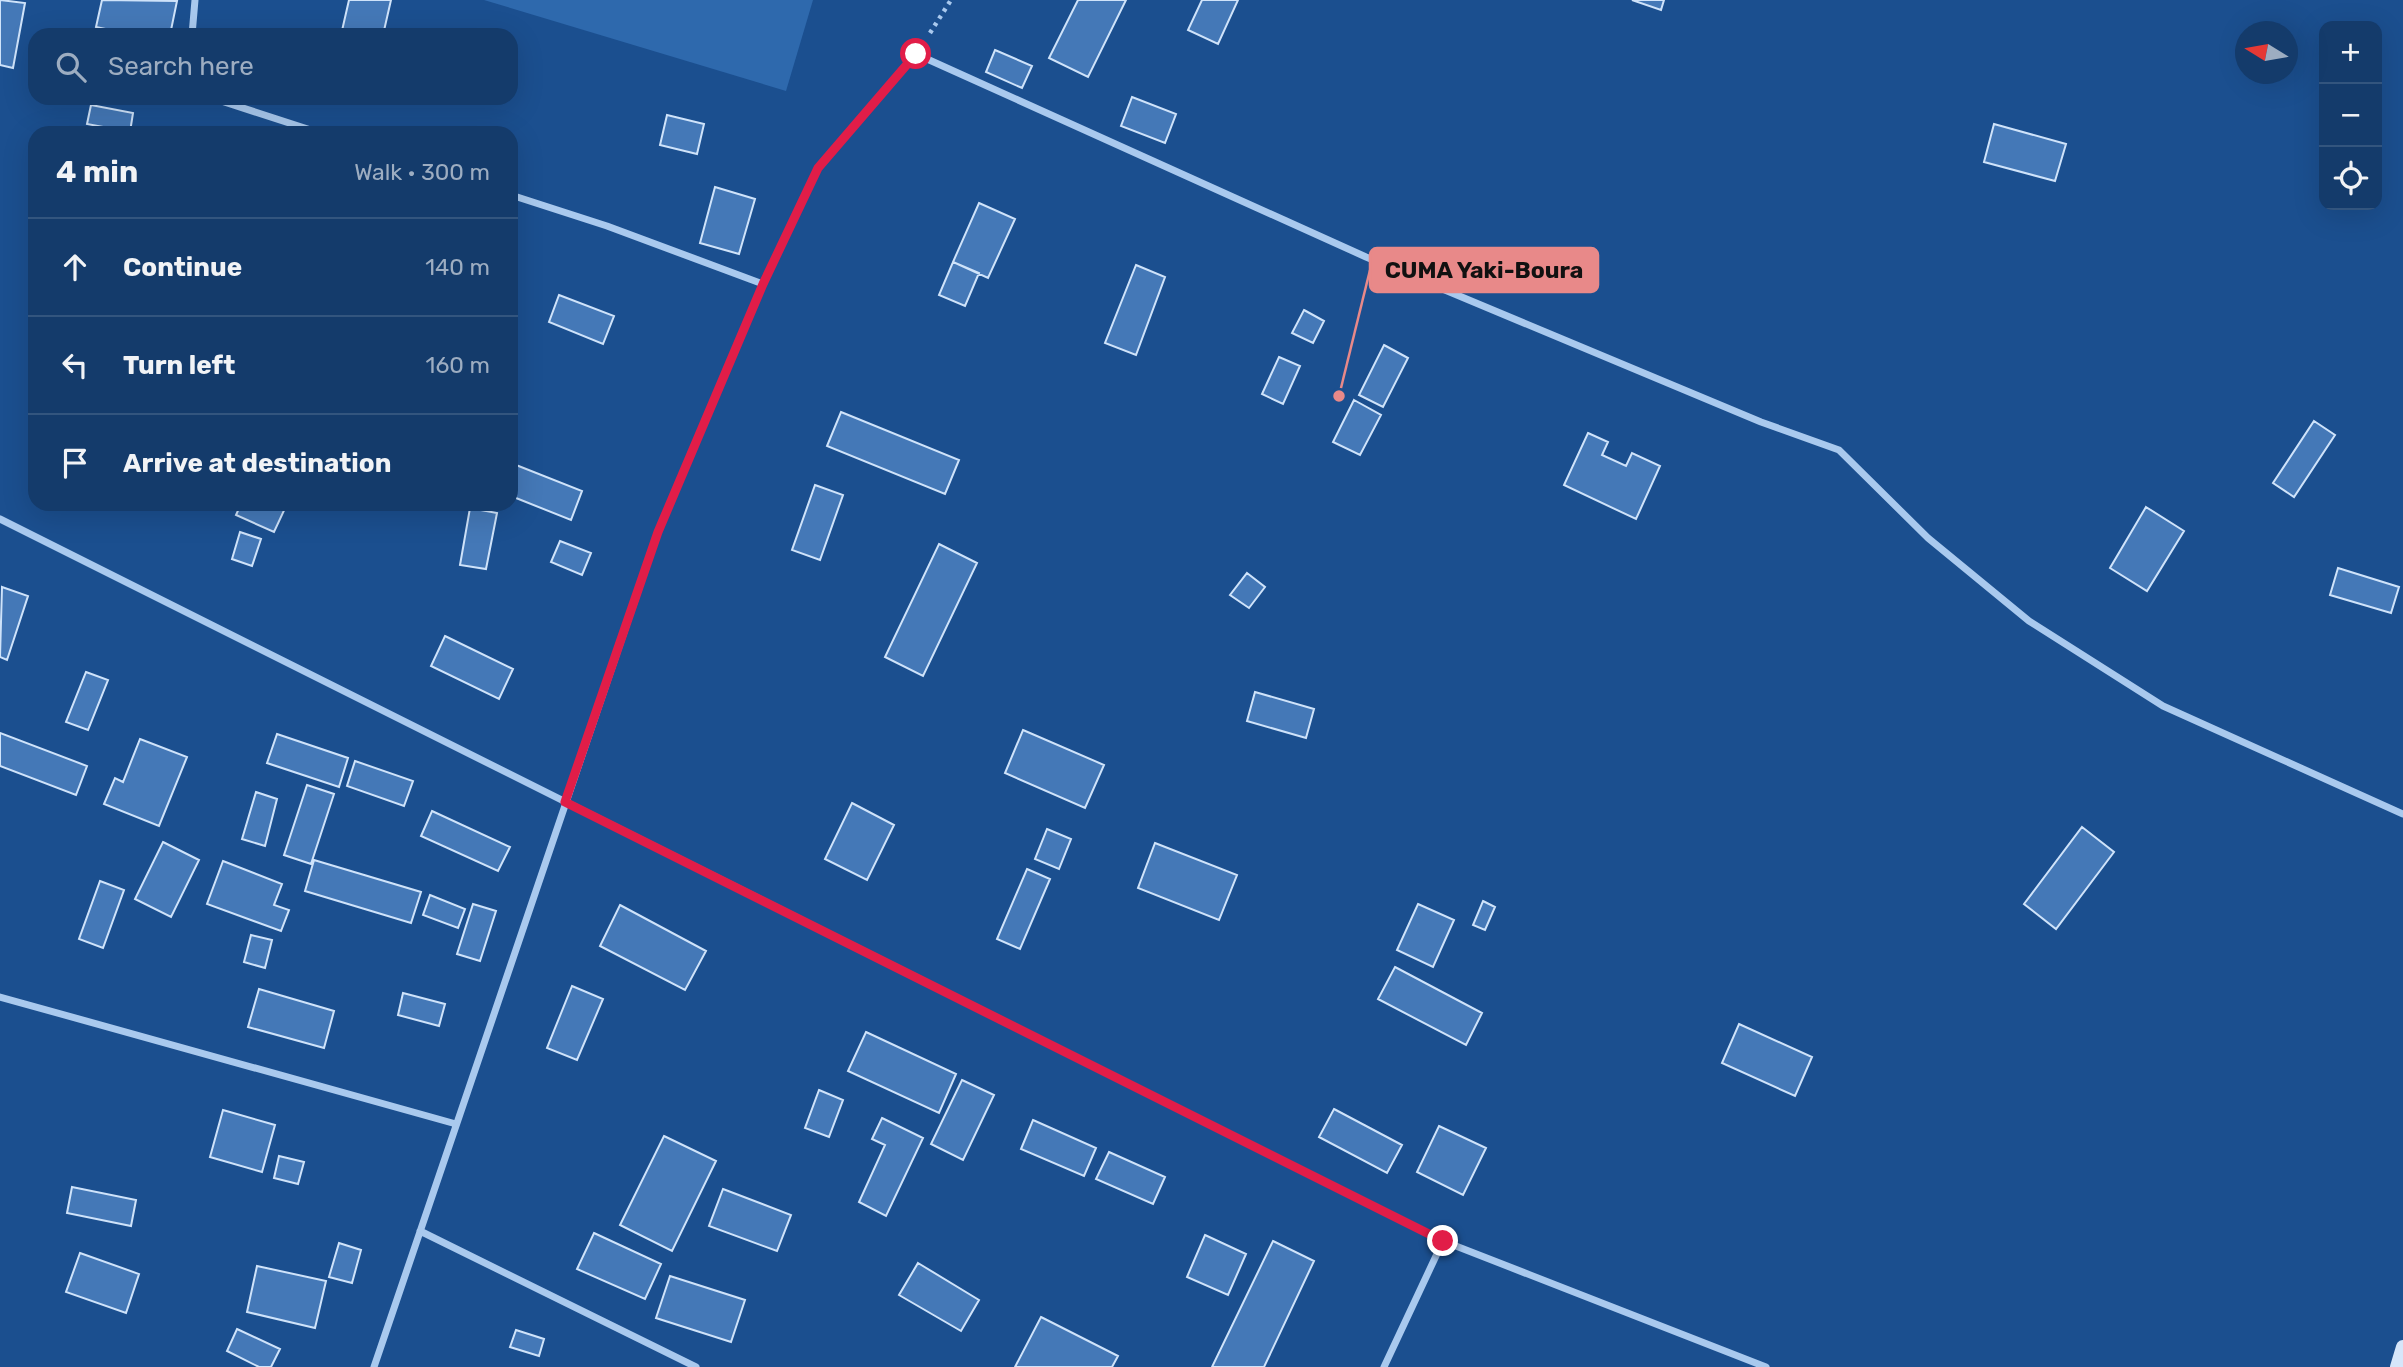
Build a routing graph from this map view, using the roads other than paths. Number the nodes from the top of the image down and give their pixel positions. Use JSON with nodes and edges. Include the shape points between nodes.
{"nodes":[{"id":1,"x":195,"y":0,"type":"edge"},
{"id":2,"x":193,"y":28,"type":"edge"},
{"id":3,"x":916,"y":54,"type":"road end"},
{"id":4,"x":234,"y":105,"type":"edge"},
{"id":5,"x":298,"y":126,"type":"edge"},
{"id":6,"x":818,"y":168,"type":"road end"},
{"id":7,"x":518,"y":197,"type":"edge"},
{"id":8,"x":763,"y":284,"type":"junction"},
{"id":9,"x":0,"y":519,"type":"edge"},
{"id":10,"x":565,"y":802,"type":"junction"},
{"id":11,"x":2403,"y":814,"type":"edge"},
{"id":12,"x":0,"y":997,"type":"edge"},
{"id":13,"x":456,"y":1124,"type":"junction"},
{"id":14,"x":419,"y":1231,"type":"junction"},
{"id":15,"x":1443,"y":1241,"type":"junction"},
{"id":16,"x":2403,"y":1347,"type":"edge"},
{"id":17,"x":374,"y":1367,"type":"edge"},
{"id":18,"x":696,"y":1367,"type":"edge"},
{"id":19,"x":1384,"y":1367,"type":"edge"},
{"id":20,"x":1766,"y":1367,"type":"edge"},
{"id":21,"x":2397,"y":1367,"type":"edge"}],
"edges":[{"from":1,"to":2,"type":"street"},
{"from":3,"to":11,"type":"street","via":[[1366,257],[1761,422],[1839,450],[1928,538],[2029,621],[2163,706]]},
{"from":4,"to":5,"type":"street"},
{"from":6,"to":8,"type":"street"},
{"from":7,"to":8,"type":"street"},
{"from":8,"to":10,"type":"street","via":[[658,532]]},
{"from":9,"to":10,"type":"street"},
{"from":10,"to":13,"type":"street"},
{"from":10,"to":15,"type":"street"},
{"from":12,"to":13,"type":"street"},
{"from":13,"to":14,"type":"street"},
{"from":14,"to":17,"type":"street"},
{"from":14,"to":18,"type":"street"},
{"from":15,"to":19,"type":"street"},
{"from":15,"to":20,"type":"street"},
{"from":16,"to":21,"type":"street"}]}
